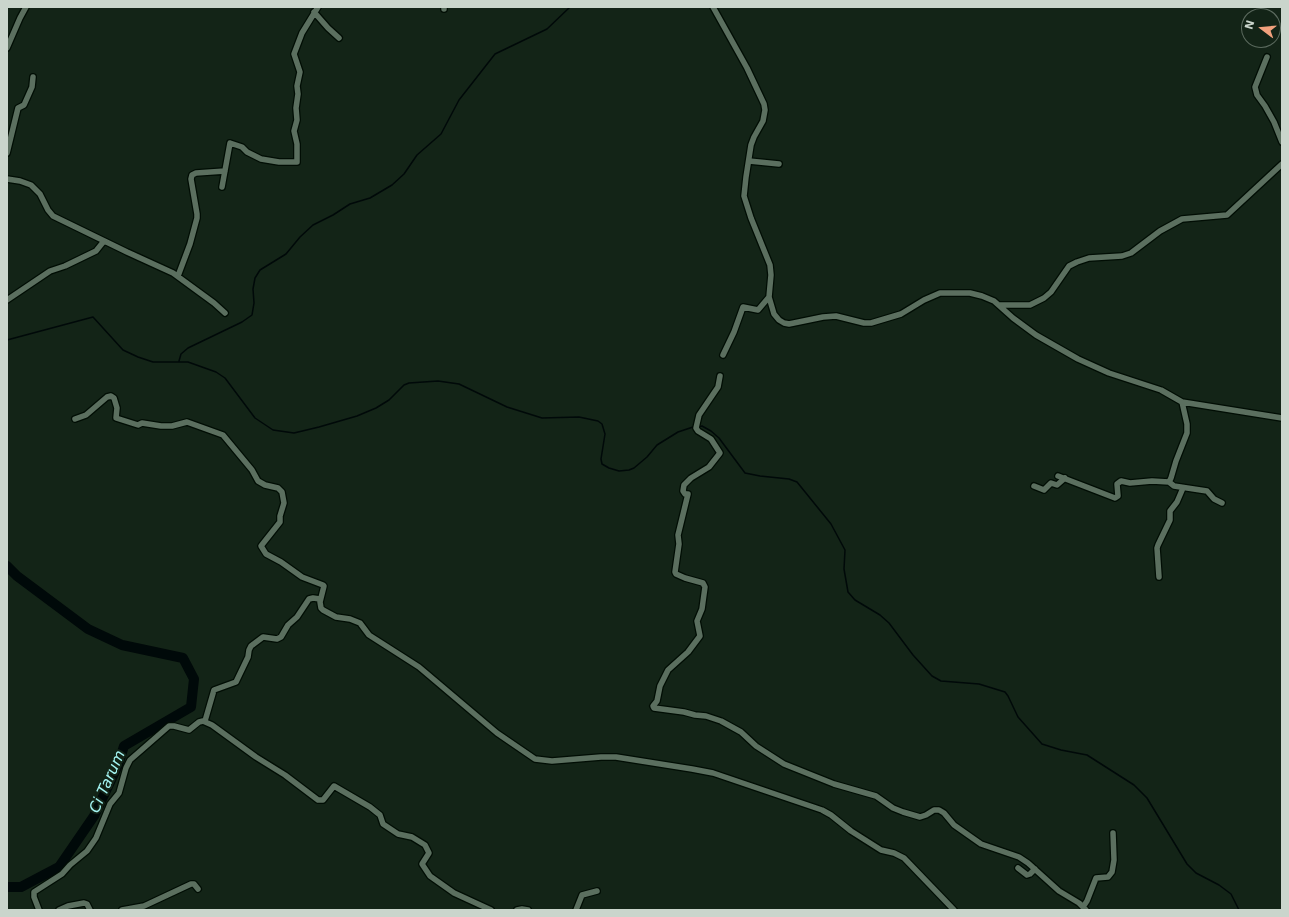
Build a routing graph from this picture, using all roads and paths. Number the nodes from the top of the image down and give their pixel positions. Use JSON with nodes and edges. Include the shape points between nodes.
{"nodes":[{"id":1,"x":26,"y":7,"type":"edge"},
{"id":2,"x":713,"y":7,"type":"edge"},
{"id":3,"x":316,"y":9,"type":"edge"},
{"id":4,"x":339,"y":38,"type":"dead end"},
{"id":5,"x":7,"y":48,"type":"edge"},
{"id":6,"x":1267,"y":56,"type":"dead end"},
{"id":7,"x":33,"y":76,"type":"dead end"},
{"id":8,"x":1282,"y":142,"type":"edge"},
{"id":9,"x":7,"y":154,"type":"edge"},
{"id":10,"x":749,"y":161,"type":"junction"},
{"id":11,"x":779,"y":164,"type":"dead end"},
{"id":12,"x":1282,"y":164,"type":"edge"},
{"id":13,"x":225,"y":171,"type":"junction"},
{"id":14,"x":7,"y":179,"type":"edge"},
{"id":15,"x":222,"y":187,"type":"dead end"},
{"id":16,"x":104,"y":241,"type":"junction"},
{"id":17,"x":179,"y":277,"type":"junction"},
{"id":18,"x":769,"y":297,"type":"junction"},
{"id":19,"x":7,"y":300,"type":"edge"},
{"id":20,"x":999,"y":305,"type":"junction"},
{"id":21,"x":225,"y":313,"type":"dead end"},
{"id":22,"x":723,"y":355,"type":"dead end"},
{"id":23,"x":720,"y":376,"type":"dead end"},
{"id":24,"x":1182,"y":402,"type":"junction"},
{"id":25,"x":1282,"y":418,"type":"edge"},
{"id":26,"x":75,"y":419,"type":"dead end"},
{"id":27,"x":1058,"y":476,"type":"dead end"},
{"id":28,"x":1065,"y":478,"type":"junction"},
{"id":29,"x":1169,"y":482,"type":"junction"},
{"id":30,"x":1034,"y":486,"type":"dead end"},
{"id":31,"x":1183,"y":488,"type":"junction"},
{"id":32,"x":1222,"y":503,"type":"dead end"},
{"id":33,"x":1159,"y":577,"type":"dead end"},
{"id":34,"x":320,"y":599,"type":"junction"},
{"id":35,"x":206,"y":721,"type":"junction"},
{"id":36,"x":1113,"y":832,"type":"dead end"},
{"id":37,"x":1018,"y":868,"type":"dead end"},
{"id":38,"x":1035,"y":868,"type":"junction"},
{"id":39,"x":198,"y":889,"type":"dead end"},
{"id":40,"x":597,"y":891,"type":"dead end"},
{"id":41,"x":1085,"y":909,"type":"edge"},
{"id":42,"x":39,"y":910,"type":"edge"},
{"id":43,"x":59,"y":910,"type":"edge"},
{"id":44,"x":90,"y":910,"type":"edge"},
{"id":45,"x":122,"y":910,"type":"edge"},
{"id":46,"x":491,"y":910,"type":"edge"},
{"id":47,"x":517,"y":910,"type":"edge"},
{"id":48,"x":528,"y":910,"type":"edge"},
{"id":49,"x":576,"y":910,"type":"edge"},
{"id":50,"x":954,"y":910,"type":"edge"}],
"edges":[{"from":1,"to":5,"type":"street"},
{"from":2,"to":10,"type":"street","via":[[764,104],[763,121],[753,139]]},
{"from":3,"to":4,"type":"street","via":[[328,28]]},
{"from":3,"to":13,"type":"street","via":[[302,33],[294,54],[300,72],[297,120],[294,129],[297,144],[296,162],[261,159],[231,143]]},
{"from":6,"to":8,"type":"street","via":[[1255,86],[1257,95],[1274,122]]},
{"from":7,"to":9,"type":"street","via":[[32,87],[24,105],[18,108]]},
{"from":10,"to":11,"type":"street"},
{"from":10,"to":18,"type":"street","via":[[744,196],[770,265]]},
{"from":12,"to":20,"type":"street","via":[[1227,215],[1182,219],[1160,230],[1131,253],[1089,258],[1069,266],[1051,292],[1030,305]]},
{"from":13,"to":15,"type":"street"},
{"from":13,"to":17,"type":"street","via":[[192,175],[197,218]]},
{"from":14,"to":16,"type":"street","via":[[20,180],[31,185],[54,216]]},
{"from":16,"to":17,"type":"street"},
{"from":16,"to":19,"type":"street","via":[[96,251],[50,271]]},
{"from":17,"to":21,"type":"street"},
{"from":18,"to":20,"type":"street","via":[[775,316],[787,324],[829,316],[866,323],[876,322],[901,314],[940,293],[978,295]]},
{"from":18,"to":22,"type":"street","via":[[758,310],[743,307]]},
{"from":20,"to":24,"type":"street","via":[[1017,322],[1059,349],[1109,373],[1160,390]]},
{"from":23,"to":38,"type":"street","via":[[718,387],[699,414],[696,428],[712,439],[720,454],[709,467],[684,485],[683,491],[688,494],[678,535],[675,572],[703,583],[705,587],[704,604],[697,622],[700,636],[688,652],[668,670],[653,707],[721,721],[741,732],[756,746],[784,764],[834,784],[876,796],[892,808],[903,812],[920,817],[939,810],[981,844],[1019,857]]},
{"from":24,"to":25,"type":"street"},
{"from":24,"to":29,"type":"street","via":[[1187,433]]},
{"from":26,"to":34,"type":"street","via":[[86,415],[111,396],[117,408],[116,418],[138,425],[142,423],[172,426],[187,422],[223,436],[252,470],[258,481],[282,492],[284,503],[280,522],[262,545],[264,552],[302,578],[323,585]]},
{"from":27,"to":28,"type":"street"},
{"from":28,"to":29,"type":"street","via":[[1115,498],[1118,496],[1117,484],[1121,481]]},
{"from":28,"to":30,"type":"street","via":[[1057,485],[1051,483],[1044,490]]},
{"from":29,"to":31,"type":"street"},
{"from":31,"to":32,"type":"street","via":[[1207,491]]},
{"from":31,"to":33,"type":"street","via":[[1170,511],[1170,520],[1157,548]]},
{"from":34,"to":35,"type":"street","via":[[309,600],[288,625],[282,637],[263,637],[251,646],[236,682],[214,690]]},
{"from":34,"to":50,"type":"street","via":[[323,610],[336,617],[360,623],[367,633],[419,667],[497,733],[535,759],[552,761],[616,757],[692,769],[718,775],[822,810],[881,850],[904,858]]},
{"from":35,"to":42,"type":"street","via":[[199,722],[189,730],[169,726],[130,760],[119,793],[110,804],[96,838],[87,851],[62,874],[34,892]]},
{"from":35,"to":46,"type":"street","via":[[318,800],[323,800],[334,786],[370,807],[380,815],[383,824],[397,834],[413,838],[425,845],[429,852],[422,865],[430,876],[454,893]]},
{"from":36,"to":41,"type":"street","via":[[1112,872],[1108,877],[1096,878]]},
{"from":37,"to":38,"type":"street","via":[[1027,875]]},
{"from":38,"to":41,"type":"street","via":[[1059,891]]},
{"from":39,"to":45,"type":"street","via":[[191,884],[144,906]]},
{"from":40,"to":49,"type":"street","via":[[582,895]]},
{"from":43,"to":44,"type":"street","via":[[84,903]]},
{"from":47,"to":48,"type":"street"}]}
